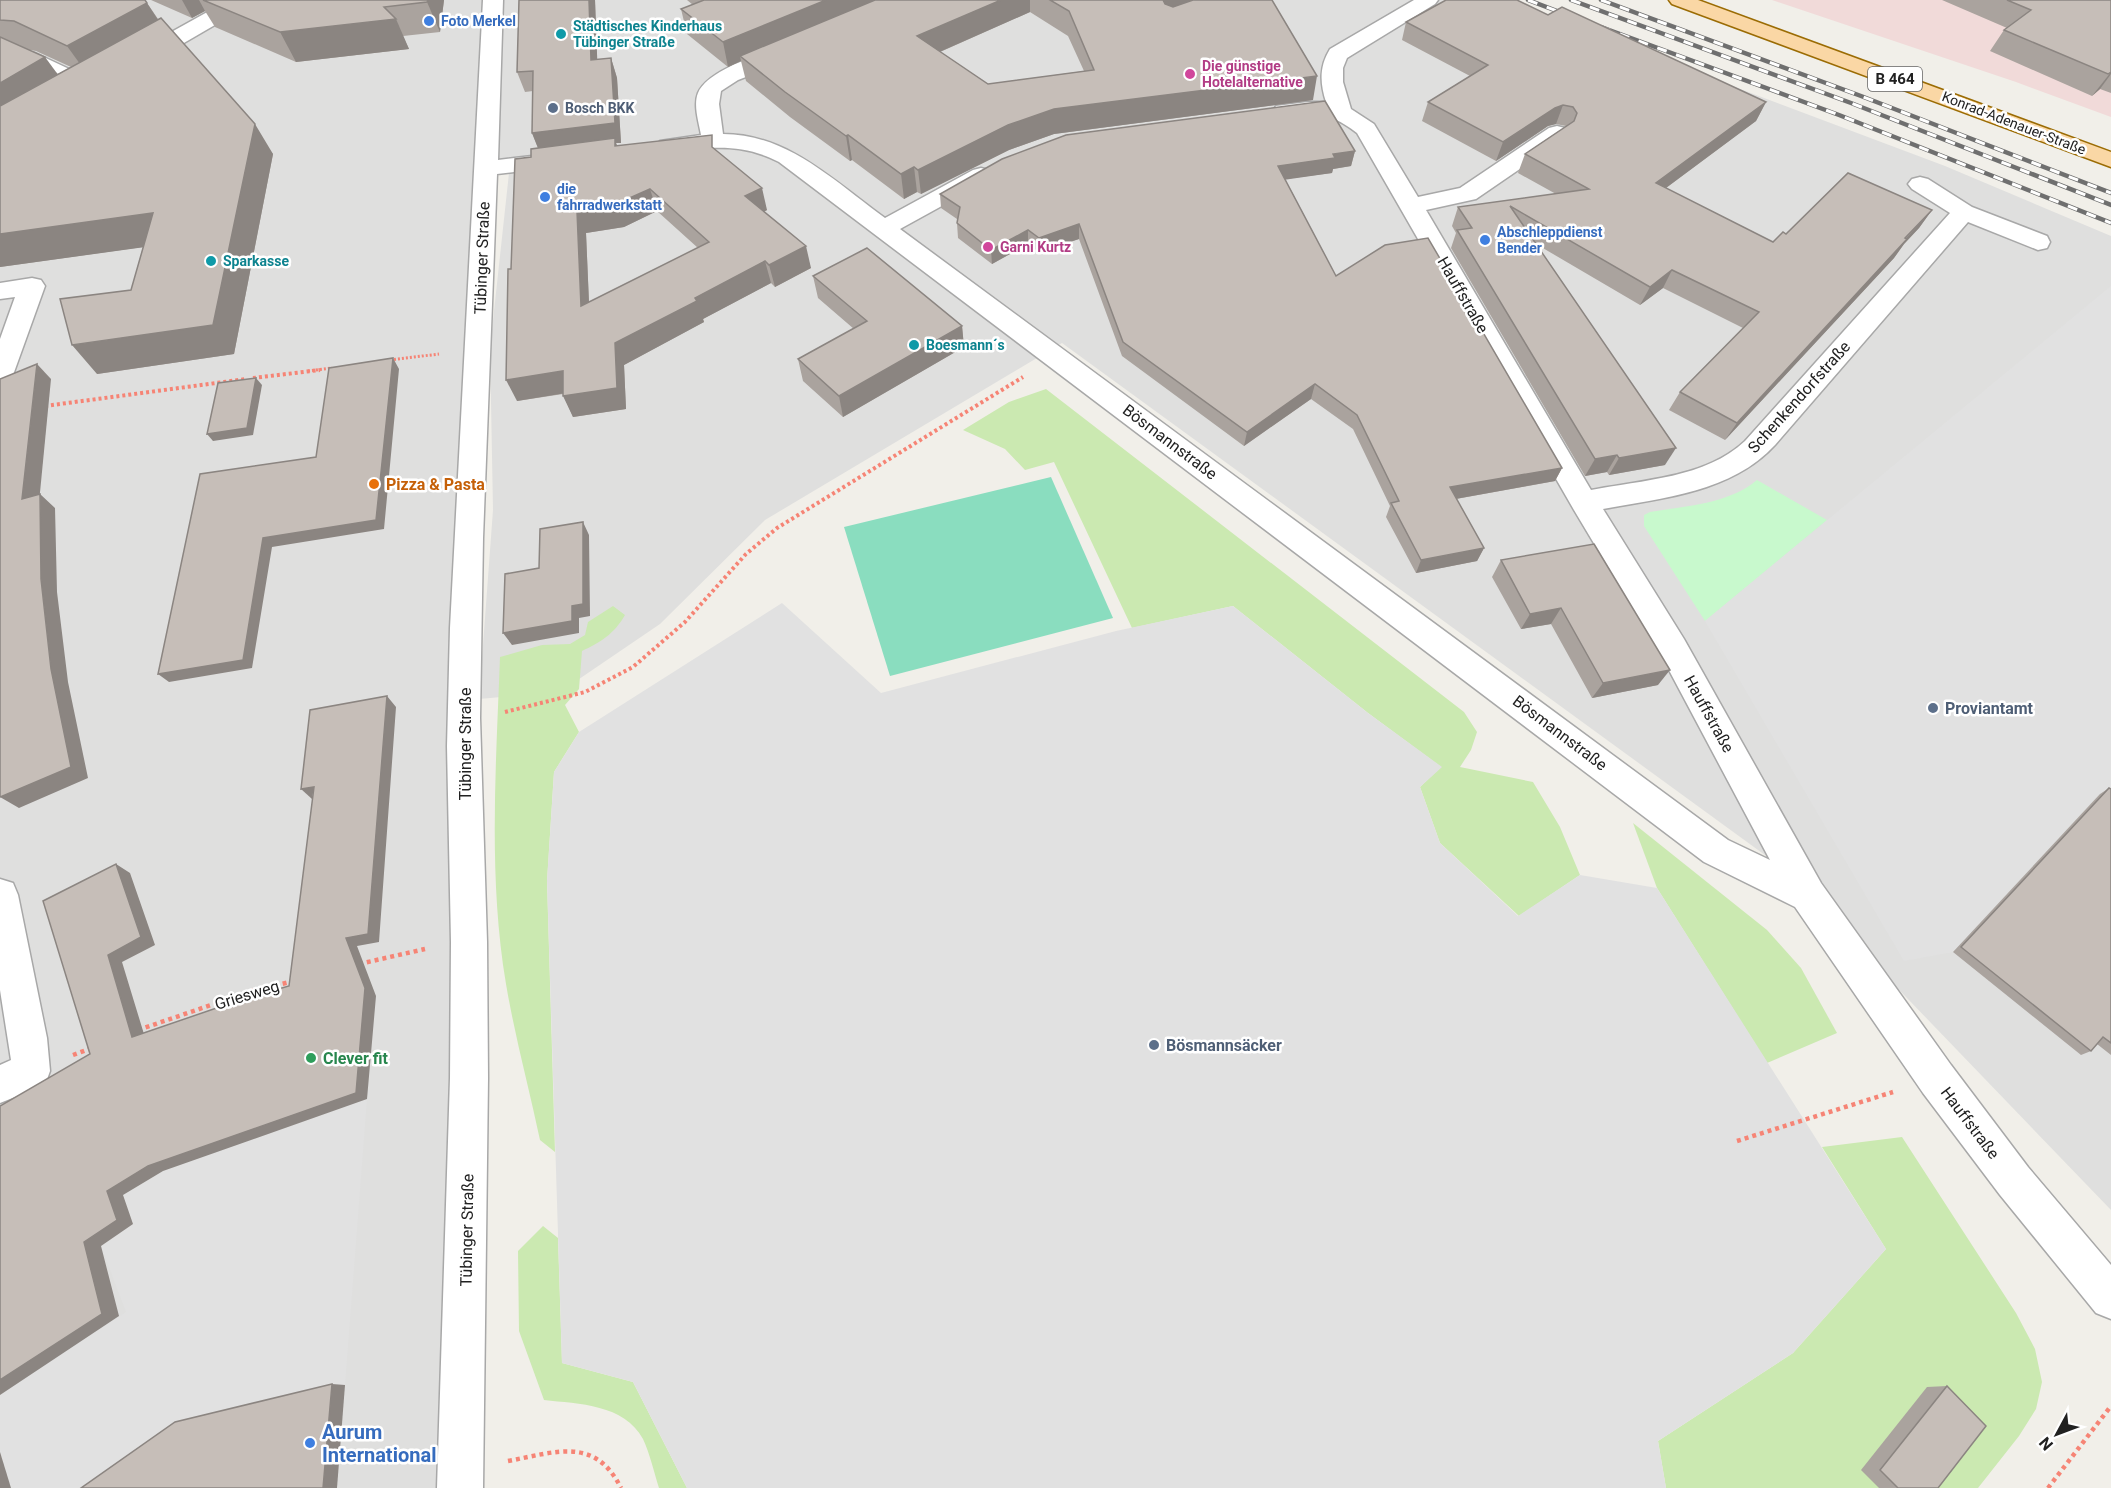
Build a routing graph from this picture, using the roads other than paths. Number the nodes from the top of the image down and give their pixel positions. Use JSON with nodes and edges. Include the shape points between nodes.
{"nodes":[{"id":1,"x":244,"y":0,"type":"edge"},
{"id":2,"x":494,"y":0,"type":"edge"},
{"id":3,"x":1387,"y":0,"type":"edge"},
{"id":4,"x":1428,"y":0,"type":"edge"},
{"id":5,"x":1679,"y":0,"type":"edge"},
{"id":6,"x":1408,"y":11,"type":"junction"},
{"id":7,"x":805,"y":45,"type":"edge"},
{"id":8,"x":0,"y":55,"type":"edge"},
{"id":9,"x":89,"y":87,"type":"junction"},
{"id":10,"x":69,"y":98,"type":"edge"},
{"id":11,"x":1340,"y":110,"type":"junction"},
{"id":12,"x":1259,"y":114,"type":"edge"},
{"id":13,"x":1557,"y":133,"type":"edge"},
{"id":14,"x":713,"y":140,"type":"junction"},
{"id":15,"x":644,"y":149,"type":"edge"},
{"id":16,"x":586,"y":156,"type":"edge"},
{"id":17,"x":2111,"y":160,"type":"edge"},
{"id":18,"x":997,"y":166,"type":"edge"},
{"id":19,"x":485,"y":169,"type":"junction"},
{"id":20,"x":1920,"y":184,"type":"dead end"},
{"id":21,"x":1411,"y":206,"type":"junction"},
{"id":22,"x":1964,"y":212,"type":"junction"},
{"id":23,"x":882,"y":229,"type":"junction"},
{"id":24,"x":2038,"y":242,"type":"dead end"},
{"id":25,"x":0,"y":291,"type":"edge"},
{"id":26,"x":0,"y":375,"type":"edge"},
{"id":27,"x":1584,"y":502,"type":"junction"},
{"id":28,"x":1808,"y":895,"type":"junction"},
{"id":29,"x":0,"y":896,"type":"edge"},
{"id":30,"x":15,"y":1077,"type":"edge"},
{"id":31,"x":2111,"y":1298,"type":"edge"},
{"id":32,"x":460,"y":1479,"type":"edge"}],
"edges":[{"from":1,"to":9,"type":"street"},
{"from":2,"to":19,"type":"street","name":"Tübinger Straße"},
{"from":3,"to":6,"type":"street"},
{"from":4,"to":6,"type":"street"},
{"from":5,"to":17,"type":"main road","name":"Konrad-Adenauer-Straße","number":"B 464"},
{"from":6,"to":11,"type":"street","via":[[1338,54],[1331,75]]},
{"from":7,"to":14,"type":"street","via":[[730,76],[710,90]]},
{"from":8,"to":9,"type":"street","via":[[27,58]]},
{"from":9,"to":10,"type":"street"},
{"from":11,"to":12,"type":"street","via":[[1314,108]]},
{"from":11,"to":21,"type":"street","name":"Hauffstraße","via":[[1366,129]]},
{"from":13,"to":21,"type":"street","via":[[1468,194]]},
{"from":14,"to":15,"type":"street","name":"Bösmannstraße"},
{"from":14,"to":23,"type":"street","name":"Bösmannstraße","via":[[757,144],[777,151]]},
{"from":16,"to":19,"type":"street"},
{"from":18,"to":23,"type":"street"},
{"from":19,"to":32,"type":"street","name":"Tübinger Straße","via":[[471,454],[464,721],[469,940],[468,1230]]},
{"from":20,"to":22,"type":"street"},
{"from":21,"to":27,"type":"street","name":"Hauffstraße"},
{"from":22,"to":24,"type":"street"},
{"from":22,"to":27,"type":"street","name":"Schenkendorfstraße","via":[[1742,459],[1687,480]]},
{"from":23,"to":28,"type":"street","name":"Bösmannstraße","via":[[1716,851]]},
{"from":25,"to":26,"type":"street","via":[[32,286]]},
{"from":27,"to":28,"type":"street","name":"Hauffstraße","via":[[1673,648]]},
{"from":28,"to":31,"type":"street","name":"Hauffstraße","via":[[1937,1079],[2014,1181]]},
{"from":29,"to":30,"type":"street","via":[[28,1038]]}]}
